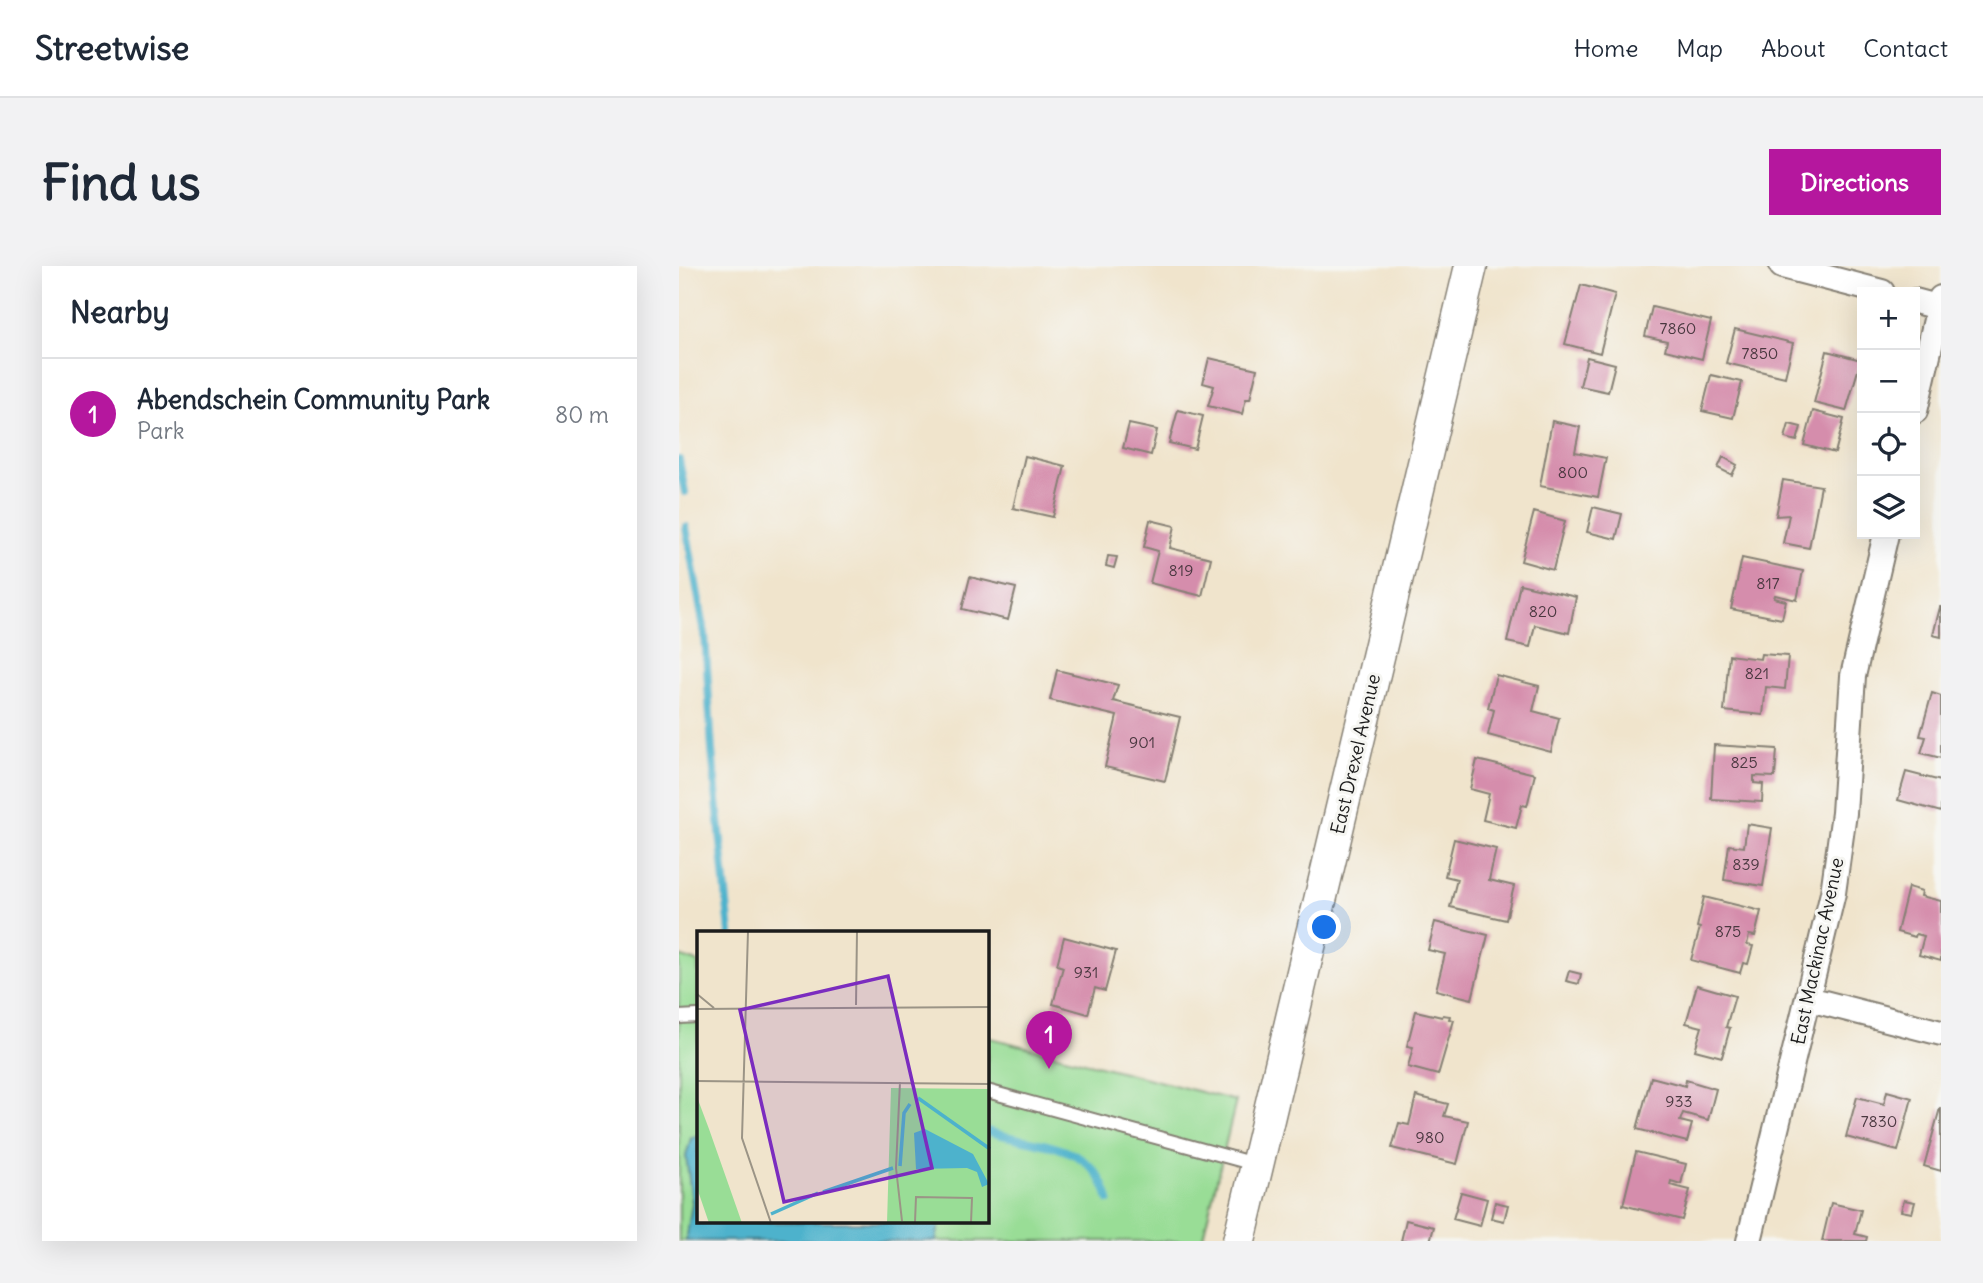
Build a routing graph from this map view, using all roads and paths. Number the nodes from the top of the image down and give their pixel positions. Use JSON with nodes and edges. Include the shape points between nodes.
{"nodes":[{"id":1,"x":1471,"y":266,"type":"edge"},
{"id":2,"x":1782,"y":266,"type":"edge"},
{"id":3,"x":1863,"y":287,"type":"edge"},
{"id":4,"x":1920,"y":302,"type":"edge"},
{"id":5,"x":1940,"y":304,"type":"edge"},
{"id":6,"x":1920,"y":390,"type":"edge"},
{"id":7,"x":1885,"y":539,"type":"edge"},
{"id":8,"x":1809,"y":999,"type":"junction"},
{"id":9,"x":697,"y":1016,"type":"edge"},
{"id":10,"x":679,"y":1017,"type":"edge"},
{"id":11,"x":1941,"y":1033,"type":"edge"},
{"id":12,"x":989,"y":1092,"type":"edge"},
{"id":13,"x":1258,"y":1166,"type":"junction"},
{"id":14,"x":1239,"y":1241,"type":"edge"},
{"id":15,"x":1749,"y":1241,"type":"edge"}],
"edges":[{"from":1,"to":13,"type":"street","name":"East Drexel Avenue"},
{"from":2,"to":3,"type":"street"},
{"from":4,"to":5,"type":"street"},
{"from":5,"to":6,"type":"street"},
{"from":7,"to":8,"type":"street","name":"East Mackinac Avenue","via":[[1853,676],[1837,866]]},
{"from":8,"to":11,"type":"street"},
{"from":8,"to":15,"type":"street","name":"East Mackinac Avenue"},
{"from":9,"to":10,"type":"lane"},
{"from":12,"to":13,"type":"lane"},
{"from":13,"to":14,"type":"street","name":"East Drexel Avenue"}]}
